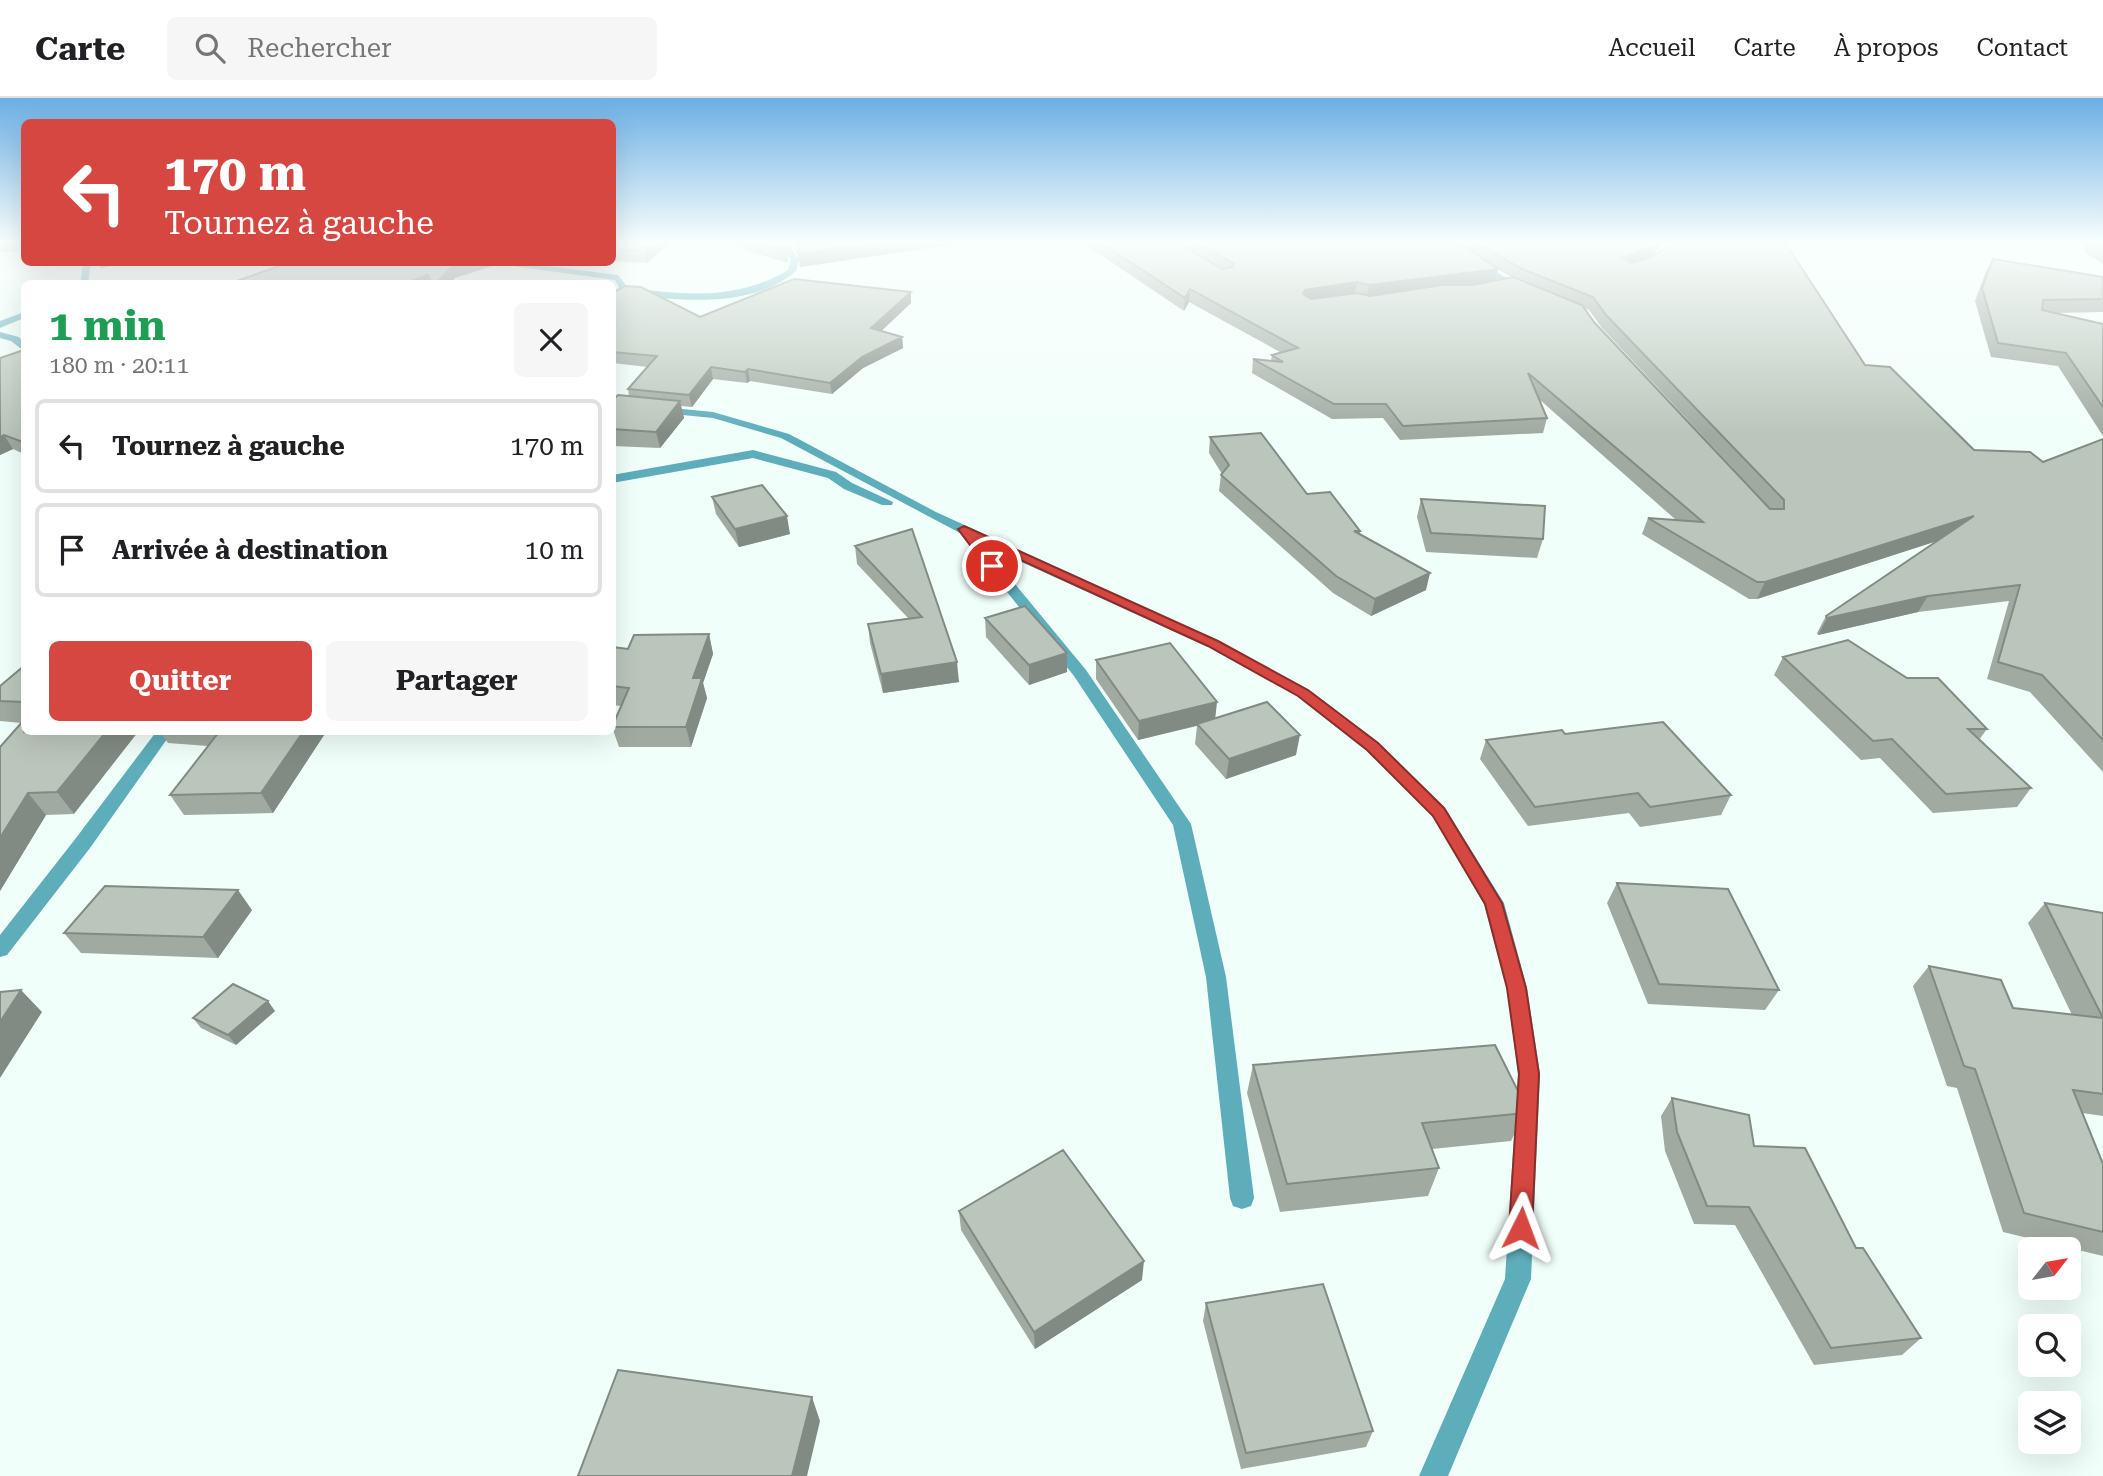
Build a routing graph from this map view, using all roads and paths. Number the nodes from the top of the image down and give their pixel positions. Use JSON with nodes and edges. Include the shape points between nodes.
{"nodes":[{"id":1,"x":21,"y":316,"type":"edge"},
{"id":2,"x":0,"y":325,"type":"edge"},
{"id":3,"x":0,"y":335,"type":"edge"},
{"id":4,"x":21,"y":345,"type":"edge"},
{"id":5,"x":616,"y":405,"type":"edge"},
{"id":6,"x":785,"y":436,"type":"junction"},
{"id":7,"x":754,"y":454,"type":"junction"},
{"id":8,"x":616,"y":478,"type":"edge"},
{"id":9,"x":931,"y":515,"type":"junction"},
{"id":10,"x":964,"y":529,"type":"junction"},
{"id":11,"x":162,"y":735,"type":"edge"},
{"id":12,"x":0,"y":949,"type":"edge"},
{"id":13,"x":1242,"y":1198,"type":"dead end"},
{"id":14,"x":1433,"y":1476,"type":"edge"}],
"edges":[{"from":1,"to":2,"type":"street"},
{"from":3,"to":4,"type":"street"},
{"from":5,"to":6,"type":"street","via":[[713,415]]},
{"from":6,"to":7,"type":"street"},
{"from":6,"to":9,"type":"street"},
{"from":7,"to":8,"type":"street"},
{"from":7,"to":9,"type":"street","via":[[832,475],[884,501]]},
{"from":9,"to":10,"type":"street"},
{"from":10,"to":13,"type":"street","via":[[1080,673],[1182,824],[1216,977]]},
{"from":10,"to":14,"type":"street","via":[[1213,643],[1303,693],[1373,747],[1439,812],[1494,903],[1517,988],[1529,1074],[1518,1279]]},
{"from":11,"to":12,"type":"street"}]}
